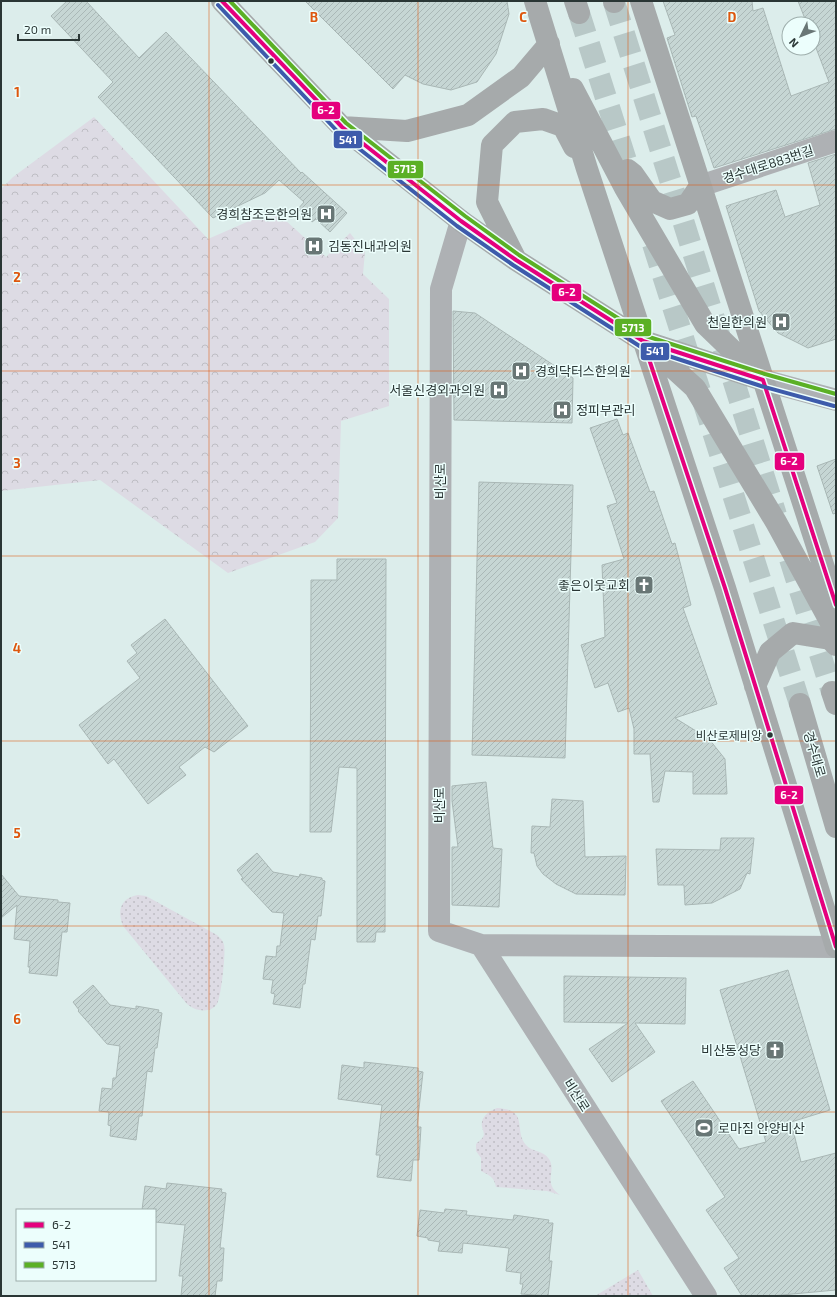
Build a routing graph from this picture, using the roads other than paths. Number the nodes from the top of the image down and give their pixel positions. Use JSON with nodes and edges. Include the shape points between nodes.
{"nodes":[{"id":1,"x":535,"y":1,"type":"edge"},
{"id":2,"x":641,"y":1,"type":"edge"},
{"id":3,"x":224,"y":2,"type":"edge"},
{"id":4,"x":549,"y":44,"type":"junction"},
{"id":5,"x":342,"y":126,"type":"junction"},
{"id":6,"x":836,"y":141,"type":"edge"},
{"id":7,"x":605,"y":151,"type":"junction"},
{"id":8,"x":587,"y":168,"type":"junction"},
{"id":9,"x":700,"y":186,"type":"junction"},
{"id":10,"x":461,"y":221,"type":"junction"},
{"id":11,"x":516,"y":260,"type":"junction"},
{"id":12,"x":643,"y":341,"type":"junction"},
{"id":13,"x":764,"y":380,"type":"junction"},
{"id":14,"x":836,"y":400,"type":"edge"},
{"id":15,"x":836,"y":604,"type":"edge"},
{"id":16,"x":836,"y":632,"type":"edge"},
{"id":17,"x":836,"y":645,"type":"edge"},
{"id":18,"x":755,"y":686,"type":"junction"},
{"id":19,"x":800,"y":704,"type":"tunnel mouth"},
{"id":20,"x":836,"y":827,"type":"edge"},
{"id":21,"x":481,"y":945,"type":"junction"},
{"id":22,"x":836,"y":947,"type":"edge"},
{"id":23,"x":706,"y":1296,"type":"edge"}],
"edges":[{"from":1,"to":4,"type":"main road"},
{"from":2,"to":9,"type":"main road"},
{"from":3,"to":5,"type":"main road"},
{"from":4,"to":5,"type":"main road","via":[[521,77],[468,115],[407,131]]},
{"from":4,"to":7,"type":"main road"},
{"from":4,"to":8,"type":"main road"},
{"from":5,"to":10,"type":"main road"},
{"from":6,"to":9,"type":"street","name":"경수대로883번길"},
{"from":7,"to":9,"type":"main road","via":[[633,174],[652,201],[670,209],[688,204]]},
{"from":7,"to":13,"type":"main road","via":[[705,324]]},
{"from":8,"to":11,"type":"main road","via":[[563,126],[543,119],[515,122],[492,146],[487,202]]},
{"from":8,"to":12,"type":"main road"},
{"from":9,"to":13,"type":"main road"},
{"from":10,"to":11,"type":"main road"},
{"from":10,"to":21,"type":"street","name":"비산로","via":[[441,289],[440,931]]},
{"from":11,"to":12,"type":"main road"},
{"from":12,"to":13,"type":"main road"},
{"from":12,"to":16,"type":"main road","via":[[695,388],[776,522]]},
{"from":12,"to":18,"type":"main road"},
{"from":13,"to":14,"type":"street"},
{"from":13,"to":15,"type":"main road"},
{"from":17,"to":18,"type":"main road","via":[[830,639],[793,633],[770,652]]},
{"from":18,"to":22,"type":"main road"},
{"from":19,"to":20,"type":"main road","name":"경수대로"},
{"from":21,"to":22,"type":"street"},
{"from":21,"to":23,"type":"street","name":"비산로"}]}
